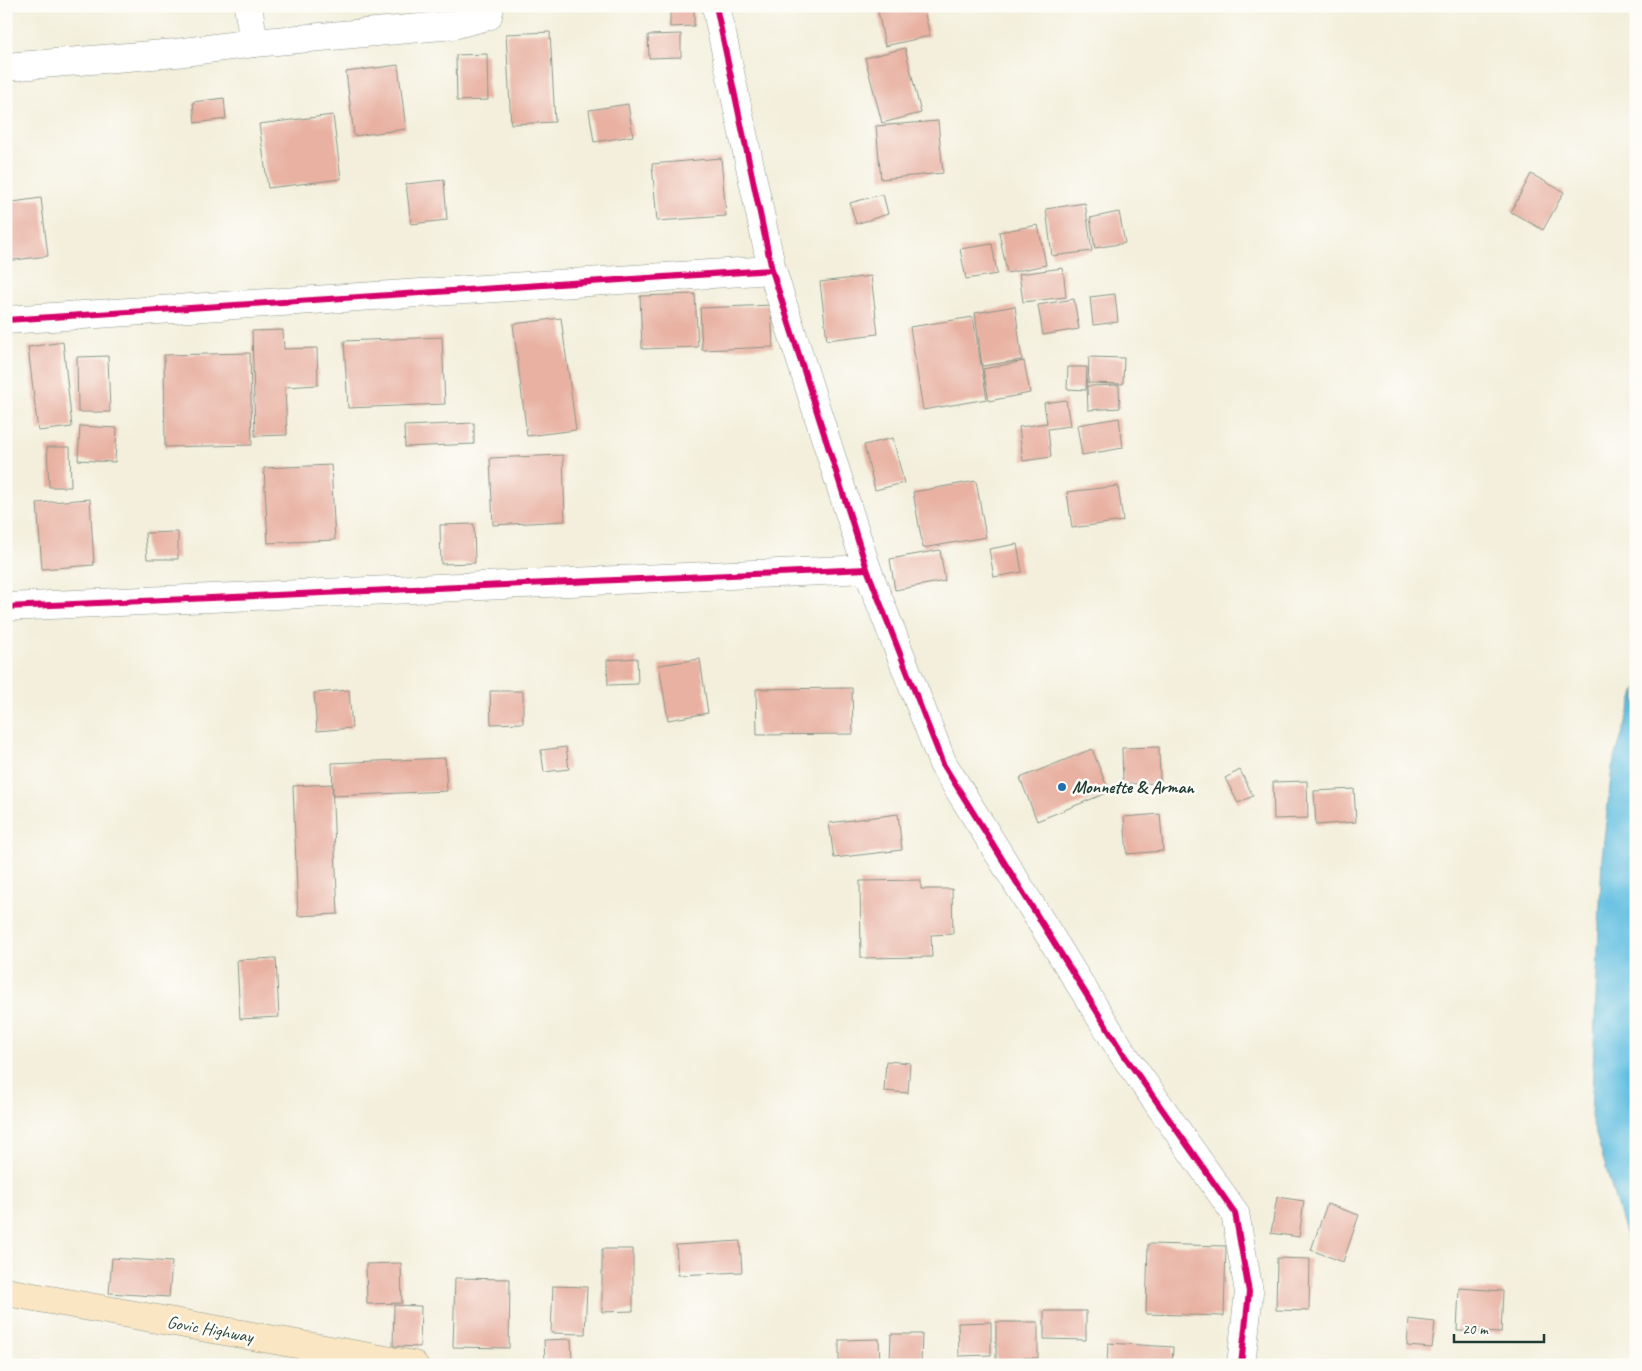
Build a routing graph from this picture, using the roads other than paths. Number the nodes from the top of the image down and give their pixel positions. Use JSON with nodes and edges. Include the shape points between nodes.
{"nodes":[{"id":1,"x":248,"y":6,"type":"edge"},
{"id":2,"x":490,"y":6,"type":"edge"},
{"id":3,"x":716,"y":6,"type":"edge"},
{"id":4,"x":254,"y":43,"type":"junction"},
{"id":5,"x":6,"y":67,"type":"edge"},
{"id":6,"x":772,"y":270,"type":"junction"},
{"id":7,"x":6,"y":320,"type":"edge"},
{"id":8,"x":868,"y":570,"type":"junction"},
{"id":9,"x":6,"y":607,"type":"edge"},
{"id":10,"x":6,"y":1292,"type":"edge"},
{"id":11,"x":414,"y":1365,"type":"edge"},
{"id":12,"x":1241,"y":1365,"type":"edge"}],
"edges":[{"from":1,"to":4,"type":"street"},
{"from":2,"to":4,"type":"street","via":[[488,16],[453,26]]},
{"from":3,"to":6,"type":"street"},
{"from":4,"to":5,"type":"street"},
{"from":6,"to":7,"type":"street"},
{"from":6,"to":8,"type":"street"},
{"from":8,"to":9,"type":"street"},
{"from":8,"to":12,"type":"street","via":[[943,764],[1124,1055],[1235,1213],[1249,1292]]},
{"from":10,"to":11,"type":"main road","name":"Govic Highway"}]}
